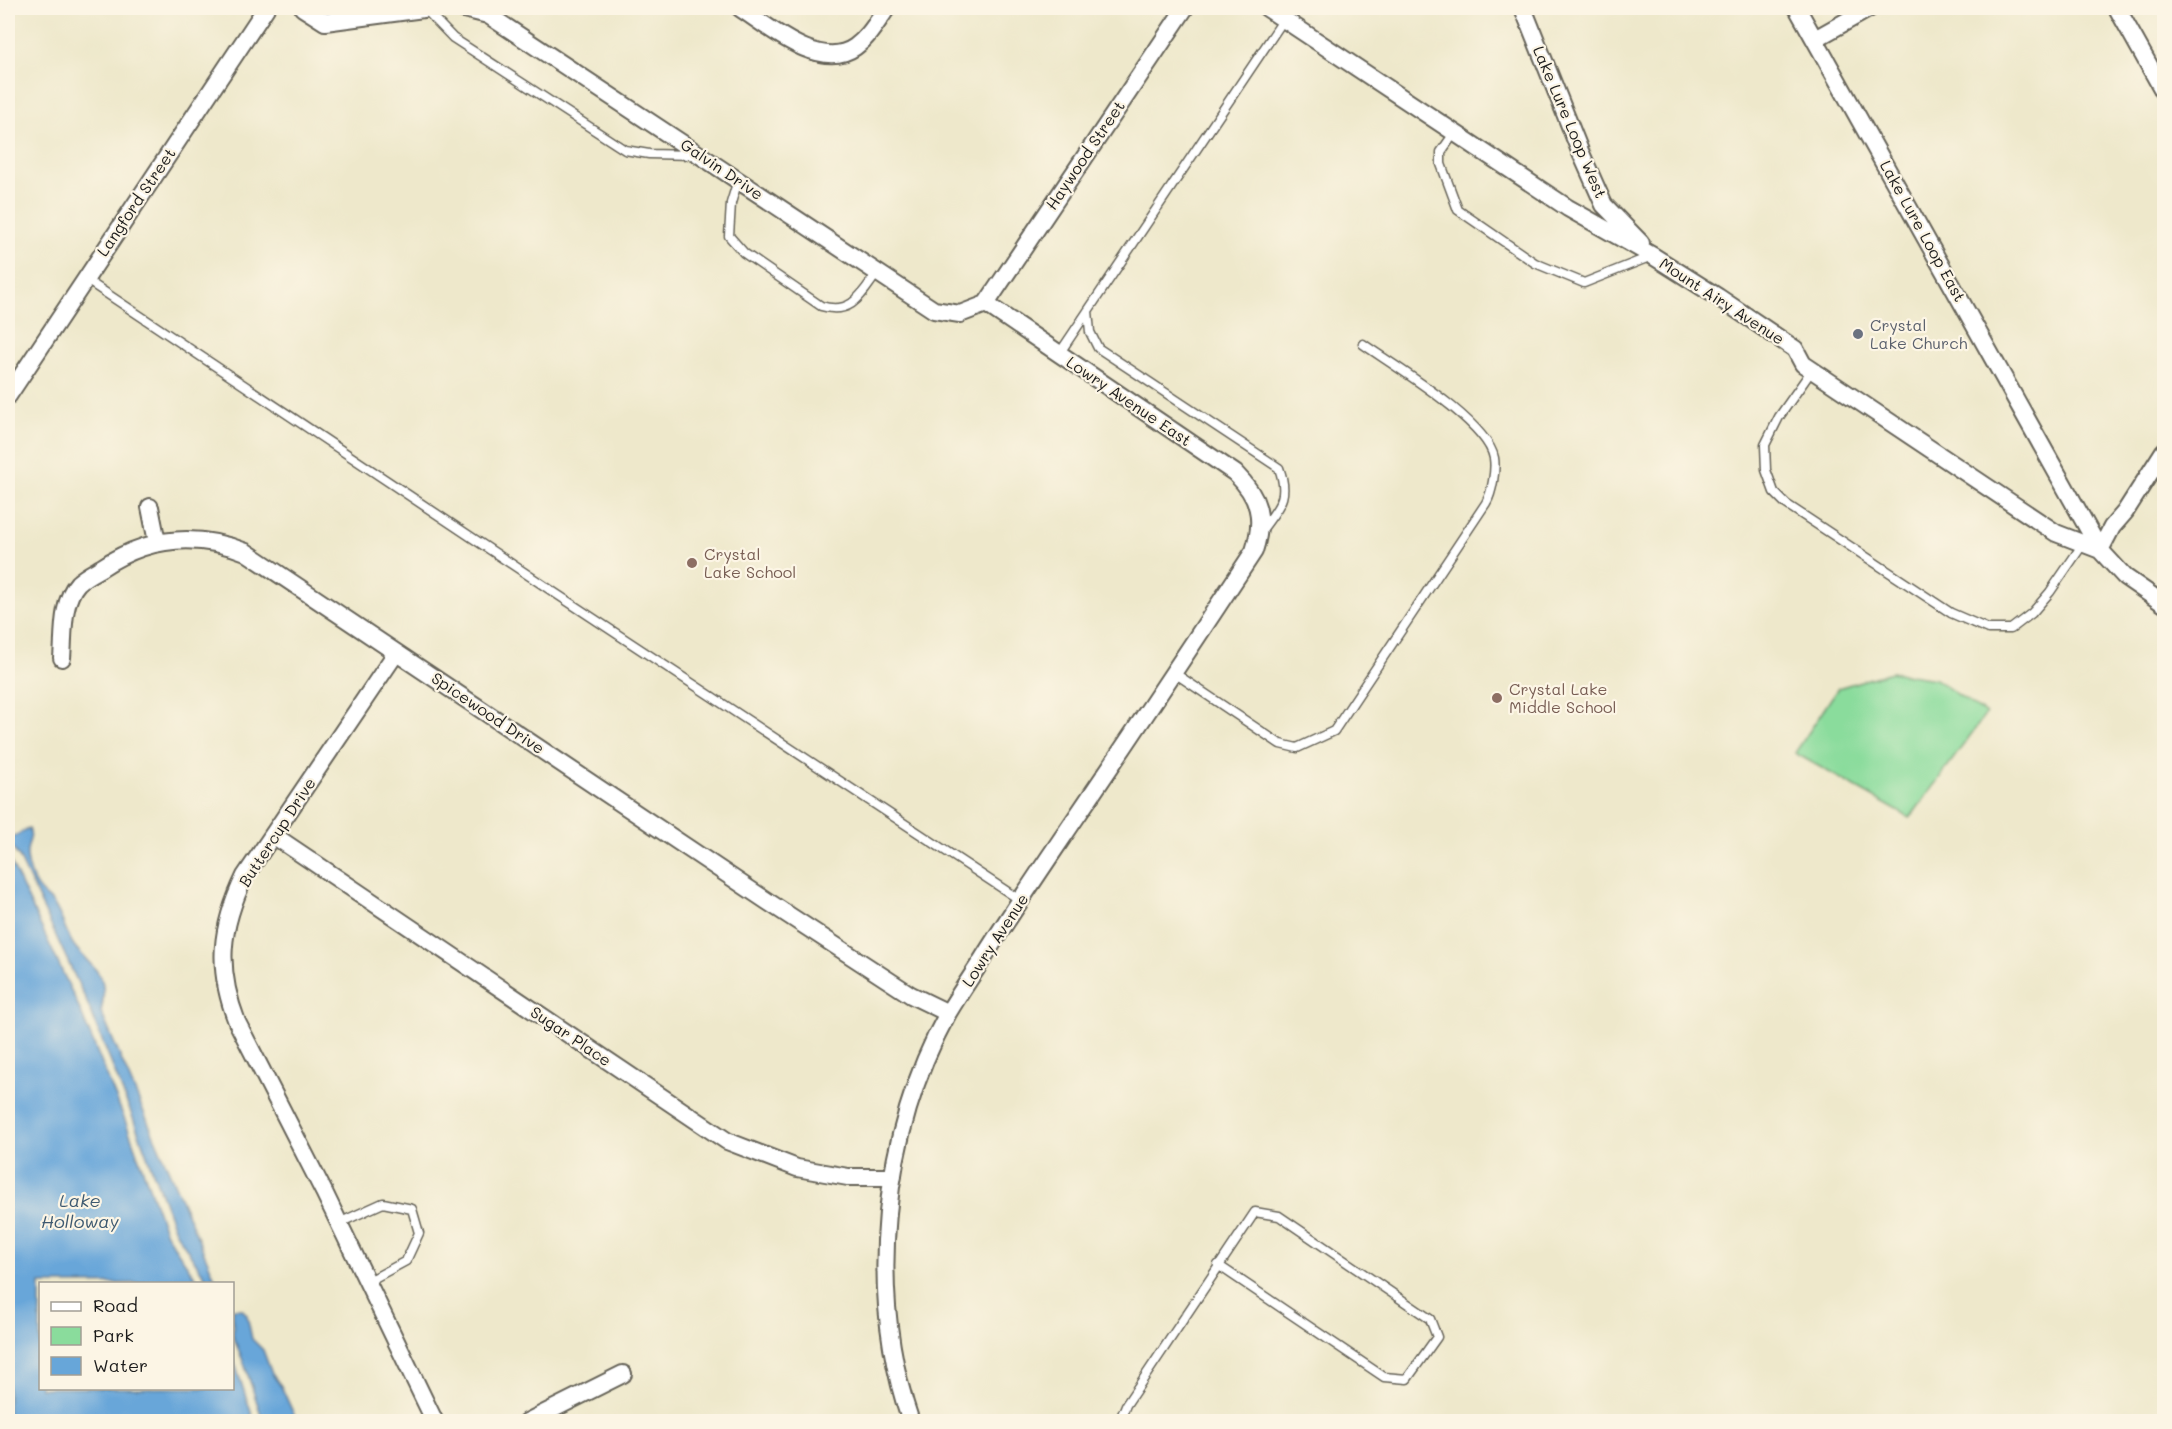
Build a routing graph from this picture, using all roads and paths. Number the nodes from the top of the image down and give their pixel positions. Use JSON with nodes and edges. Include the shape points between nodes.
{"nodes":[{"id":1,"x":266,"y":8,"type":"edge"},
{"id":2,"x":303,"y":8,"type":"edge"},
{"id":3,"x":425,"y":8,"type":"edge"},
{"id":4,"x":430,"y":8,"type":"edge"},
{"id":5,"x":460,"y":8,"type":"edge"},
{"id":6,"x":740,"y":8,"type":"edge"},
{"id":7,"x":887,"y":8,"type":"edge"},
{"id":8,"x":1185,"y":8,"type":"edge"},
{"id":9,"x":1267,"y":8,"type":"edge"},
{"id":10,"x":1523,"y":8,"type":"edge"},
{"id":11,"x":1797,"y":8,"type":"edge"},
{"id":12,"x":1870,"y":8,"type":"edge"},
{"id":13,"x":2117,"y":8,"type":"edge"},
{"id":14,"x":1284,"y":19,"type":"junction"},
{"id":15,"x":1815,"y":39,"type":"junction"},
{"id":16,"x":2164,"y":92,"type":"edge"},
{"id":17,"x":1455,"y":132,"type":"junction"},
{"id":18,"x":700,"y":155,"type":"junction"},
{"id":19,"x":738,"y":180,"type":"junction"},
{"id":20,"x":1653,"y":256,"type":"junction"},
{"id":21,"x":877,"y":273,"type":"junction"},
{"id":22,"x":85,"y":279,"type":"junction"},
{"id":23,"x":986,"y":304,"type":"junction"},
{"id":24,"x":1088,"y":311,"type":"junction"},
{"id":25,"x":1363,"y":344,"type":"dead end"},
{"id":26,"x":1059,"y":354,"type":"junction"},
{"id":27,"x":1812,"y":370,"type":"junction"},
{"id":28,"x":8,"y":396,"type":"edge"},
{"id":29,"x":2164,"y":451,"type":"edge"},
{"id":30,"x":150,"y":507,"type":"dead end"},
{"id":31,"x":1259,"y":511,"type":"joint"},
{"id":32,"x":1260,"y":532,"type":"junction"},
{"id":33,"x":157,"y":542,"type":"junction"},
{"id":34,"x":2083,"y":544,"type":"junction"},
{"id":35,"x":2100,"y":550,"type":"junction"},
{"id":36,"x":2164,"y":604,"type":"edge"},
{"id":37,"x":396,"y":653,"type":"junction"},
{"id":38,"x":62,"y":658,"type":"dead end"},
{"id":39,"x":1173,"y":672,"type":"junction"},
{"id":40,"x":273,"y":835,"type":"junction"},
{"id":41,"x":1020,"y":900,"type":"junction"},
{"id":42,"x":948,"y":1013,"type":"junction"},
{"id":43,"x":893,"y":1177,"type":"junction"},
{"id":44,"x":339,"y":1223,"type":"junction"},
{"id":45,"x":1218,"y":1265,"type":"junction"},
{"id":46,"x":367,"y":1282,"type":"junction"},
{"id":47,"x":623,"y":1374,"type":"dead end"},
{"id":48,"x":435,"y":1422,"type":"edge"},
{"id":49,"x":527,"y":1422,"type":"edge"},
{"id":50,"x":911,"y":1422,"type":"edge"},
{"id":51,"x":1119,"y":1422,"type":"edge"}],
"edges":[{"from":1,"to":22,"type":"street","name":"Langford Street"},
{"from":2,"to":3,"type":"street","via":[[326,22]]},
{"from":3,"to":4,"type":"street"},
{"from":3,"to":18,"type":"lane","via":[[453,38],[625,150]]},
{"from":5,"to":18,"type":"street","name":"Galvin Drive","via":[[488,15]]},
{"from":6,"to":7,"type":"street","via":[[800,47],[832,53],[853,49],[868,36]]},
{"from":8,"to":23,"type":"street","name":"Haywood Street"},
{"from":9,"to":14,"type":"street","name":"Mount Airy Avenue"},
{"from":10,"to":20,"type":"street","name":"Lake Lure Loop West","via":[[1604,205]]},
{"from":11,"to":15,"type":"street","name":"Lake Lure Loop East"},
{"from":12,"to":15,"type":"street"},
{"from":13,"to":16,"type":"street"},
{"from":14,"to":17,"type":"street","name":"Mount Airy Avenue"},
{"from":14,"to":24,"type":"lane"},
{"from":15,"to":35,"type":"street","name":"Lake Lure Loop East"},
{"from":17,"to":20,"type":"street","name":"Mount Airy Avenue","via":[[1568,208]]},
{"from":17,"to":20,"type":"lane","via":[[1441,152],[1441,164],[1458,210],[1534,263],[1584,283]]},
{"from":18,"to":19,"type":"street","name":"Galvin Drive"},
{"from":19,"to":21,"type":"street","name":"Galvin Drive"},
{"from":19,"to":21,"type":"lane","via":[[731,203],[729,236],[744,253],[821,306],[845,308]]},
{"from":20,"to":27,"type":"street","name":"Mount Airy Avenue","via":[[1795,349],[1803,364]]},
{"from":21,"to":23,"type":"street","name":"Galvin Drive","via":[[934,310],[960,314]]},
{"from":22,"to":28,"type":"street","name":"Langford Street"},
{"from":22,"to":41,"type":"lane"},
{"from":23,"to":26,"type":"street","name":"Lowry Avenue East"},
{"from":24,"to":26,"type":"lane"},
{"from":24,"to":32,"type":"lane","via":[[1090,332],[1098,348],[1279,468],[1285,484],[1282,501]]},
{"from":25,"to":39,"type":"lane","via":[[1449,403],[1480,432],[1494,457],[1491,494],[1486,503],[1334,731],[1297,748],[1280,744]]},
{"from":26,"to":31,"type":"street","name":"Lowry Avenue East","via":[[1235,473],[1250,488]]},
{"from":27,"to":34,"type":"street","name":"Mount Airy Avenue","via":[[2056,533]]},
{"from":27,"to":34,"type":"lane","via":[[1779,417],[1765,445],[1766,470],[1774,492],[1786,504],[1951,613],[1988,629],[2011,629],[2050,592]]},
{"from":29,"to":35,"type":"street"},
{"from":30,"to":33,"type":"street"},
{"from":31,"to":32,"type":"street","name":"Lowry Avenue"},
{"from":32,"to":39,"type":"street","name":"Lowry Avenue","via":[[1254,551]]},
{"from":33,"to":37,"type":"street","name":"Spicewood Drive","via":[[194,539],[246,552]]},
{"from":33,"to":38,"type":"street","name":"Spicewood Drive","via":[[115,559],[78,583],[66,606]]},
{"from":34,"to":35,"type":"street","name":"Mount Airy Avenue"},
{"from":35,"to":36,"type":"street","name":"Mount Airy Avenue","via":[[2125,577]]},
{"from":37,"to":40,"type":"street","name":"Buttercup Drive"},
{"from":37,"to":42,"type":"street","name":"Spicewood Drive","via":[[911,995]]},
{"from":39,"to":41,"type":"street","name":"Lowry Avenue"},
{"from":40,"to":43,"type":"street","name":"Sugar Place","via":[[727,1141],[797,1168],[848,1177]]},
{"from":40,"to":44,"type":"street","name":"Buttercup Drive","via":[[245,876],[233,902],[224,937],[227,997]]},
{"from":41,"to":42,"type":"street","name":"Lowry Avenue"},
{"from":42,"to":43,"type":"street","name":"Lowry Avenue","via":[[918,1082]]},
{"from":43,"to":50,"type":"street","name":"Lowry Avenue","via":[[885,1285],[888,1319]]},
{"from":44,"to":46,"type":"street","name":"Buttercup Drive"},
{"from":44,"to":46,"type":"lane","via":[[383,1203],[412,1209],[419,1233],[406,1261]]},
{"from":45,"to":45,"type":"lane","via":[[1255,1212],[1279,1216],[1430,1319],[1437,1337],[1407,1379],[1384,1377]]},
{"from":45,"to":51,"type":"lane","via":[[1126,1405]]},
{"from":46,"to":48,"type":"street","name":"Buttercup Drive"},
{"from":47,"to":49,"type":"street"}]}
